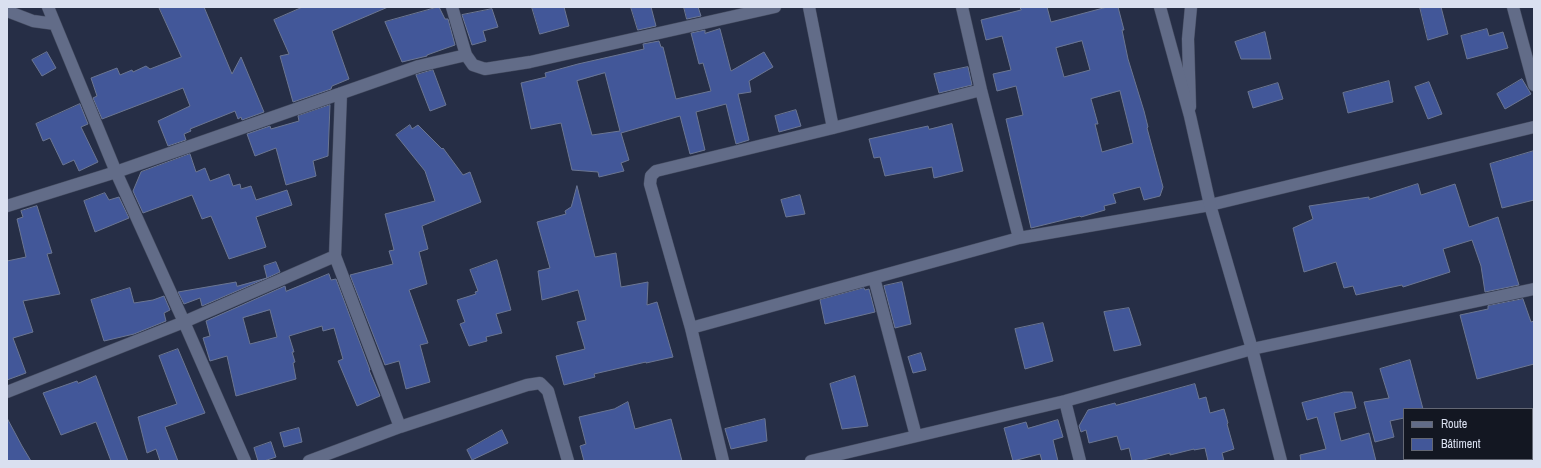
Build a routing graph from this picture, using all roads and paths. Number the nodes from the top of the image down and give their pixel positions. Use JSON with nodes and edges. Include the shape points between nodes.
{"nodes":[{"id":1,"x":8,"y":7,"type":"edge"},
{"id":2,"x":48,"y":7,"type":"edge"},
{"id":3,"x":452,"y":7,"type":"edge"},
{"id":4,"x":775,"y":7,"type":"edge"},
{"id":5,"x":809,"y":7,"type":"edge"},
{"id":6,"x":962,"y":7,"type":"edge"},
{"id":7,"x":1160,"y":7,"type":"edge"},
{"id":8,"x":1191,"y":7,"type":"edge"},
{"id":9,"x":1513,"y":7,"type":"edge"},
{"id":10,"x":7,"y":10,"type":"edge"},
{"id":11,"x":55,"y":24,"type":"junction"},
{"id":12,"x":466,"y":55,"type":"junction"},
{"id":13,"x":1534,"y":85,"type":"edge"},
{"id":14,"x":981,"y":90,"type":"junction"},
{"id":15,"x":341,"y":93,"type":"junction"},
{"id":16,"x":1190,"y":116,"type":"junction"},
{"id":17,"x":1534,"y":127,"type":"edge"},
{"id":18,"x":833,"y":128,"type":"junction"},
{"id":19,"x":116,"y":172,"type":"junction"},
{"id":20,"x":1210,"y":205,"type":"junction"},
{"id":21,"x":7,"y":206,"type":"edge"},
{"id":22,"x":1019,"y":238,"type":"junction"},
{"id":23,"x":335,"y":256,"type":"junction"},
{"id":24,"x":874,"y":278,"type":"junction"},
{"id":25,"x":1534,"y":289,"type":"edge"},
{"id":26,"x":184,"y":322,"type":"junction"},
{"id":27,"x":691,"y":328,"type":"junction"},
{"id":28,"x":1252,"y":349,"type":"junction"},
{"id":29,"x":7,"y":392,"type":"edge"},
{"id":30,"x":1065,"y":401,"type":"junction"},
{"id":31,"x":400,"y":427,"type":"junction"},
{"id":32,"x":916,"y":436,"type":"junction"},
{"id":33,"x":245,"y":461,"type":"edge"},
{"id":34,"x":310,"y":461,"type":"edge"},
{"id":35,"x":568,"y":461,"type":"edge"},
{"id":36,"x":723,"y":461,"type":"edge"},
{"id":37,"x":811,"y":461,"type":"edge"},
{"id":38,"x":1080,"y":461,"type":"edge"},
{"id":39,"x":1281,"y":461,"type":"edge"}],
"edges":[{"from":1,"to":10,"type":"street"},
{"from":2,"to":11,"type":"street"},
{"from":3,"to":12,"type":"street"},
{"from":4,"to":12,"type":"street","via":[[530,62],[485,69],[473,65]]},
{"from":5,"to":18,"type":"street"},
{"from":6,"to":14,"type":"street"},
{"from":7,"to":16,"type":"street"},
{"from":8,"to":16,"type":"street","via":[[1188,39]]},
{"from":9,"to":13,"type":"street"},
{"from":10,"to":11,"type":"street","via":[[33,21]]},
{"from":11,"to":19,"type":"street"},
{"from":12,"to":15,"type":"street","via":[[420,66]]},
{"from":14,"to":18,"type":"street"},
{"from":14,"to":22,"type":"street"},
{"from":15,"to":19,"type":"street"},
{"from":15,"to":23,"type":"street"},
{"from":16,"to":20,"type":"street"},
{"from":17,"to":20,"type":"street"},
{"from":18,"to":27,"type":"street","via":[[656,171],[651,176],[650,184]]},
{"from":19,"to":21,"type":"street"},
{"from":19,"to":26,"type":"street"},
{"from":20,"to":22,"type":"street"},
{"from":20,"to":28,"type":"street"},
{"from":22,"to":24,"type":"street"},
{"from":23,"to":26,"type":"street"},
{"from":23,"to":31,"type":"street"},
{"from":24,"to":27,"type":"street"},
{"from":24,"to":32,"type":"street"},
{"from":25,"to":28,"type":"street"},
{"from":26,"to":29,"type":"street"},
{"from":26,"to":33,"type":"street"},
{"from":27,"to":36,"type":"street"},
{"from":28,"to":30,"type":"street"},
{"from":28,"to":39,"type":"street"},
{"from":30,"to":32,"type":"street"},
{"from":30,"to":38,"type":"street"},
{"from":31,"to":34,"type":"street"},
{"from":31,"to":35,"type":"street","via":[[540,383],[548,391]]},
{"from":32,"to":37,"type":"street"}]}
